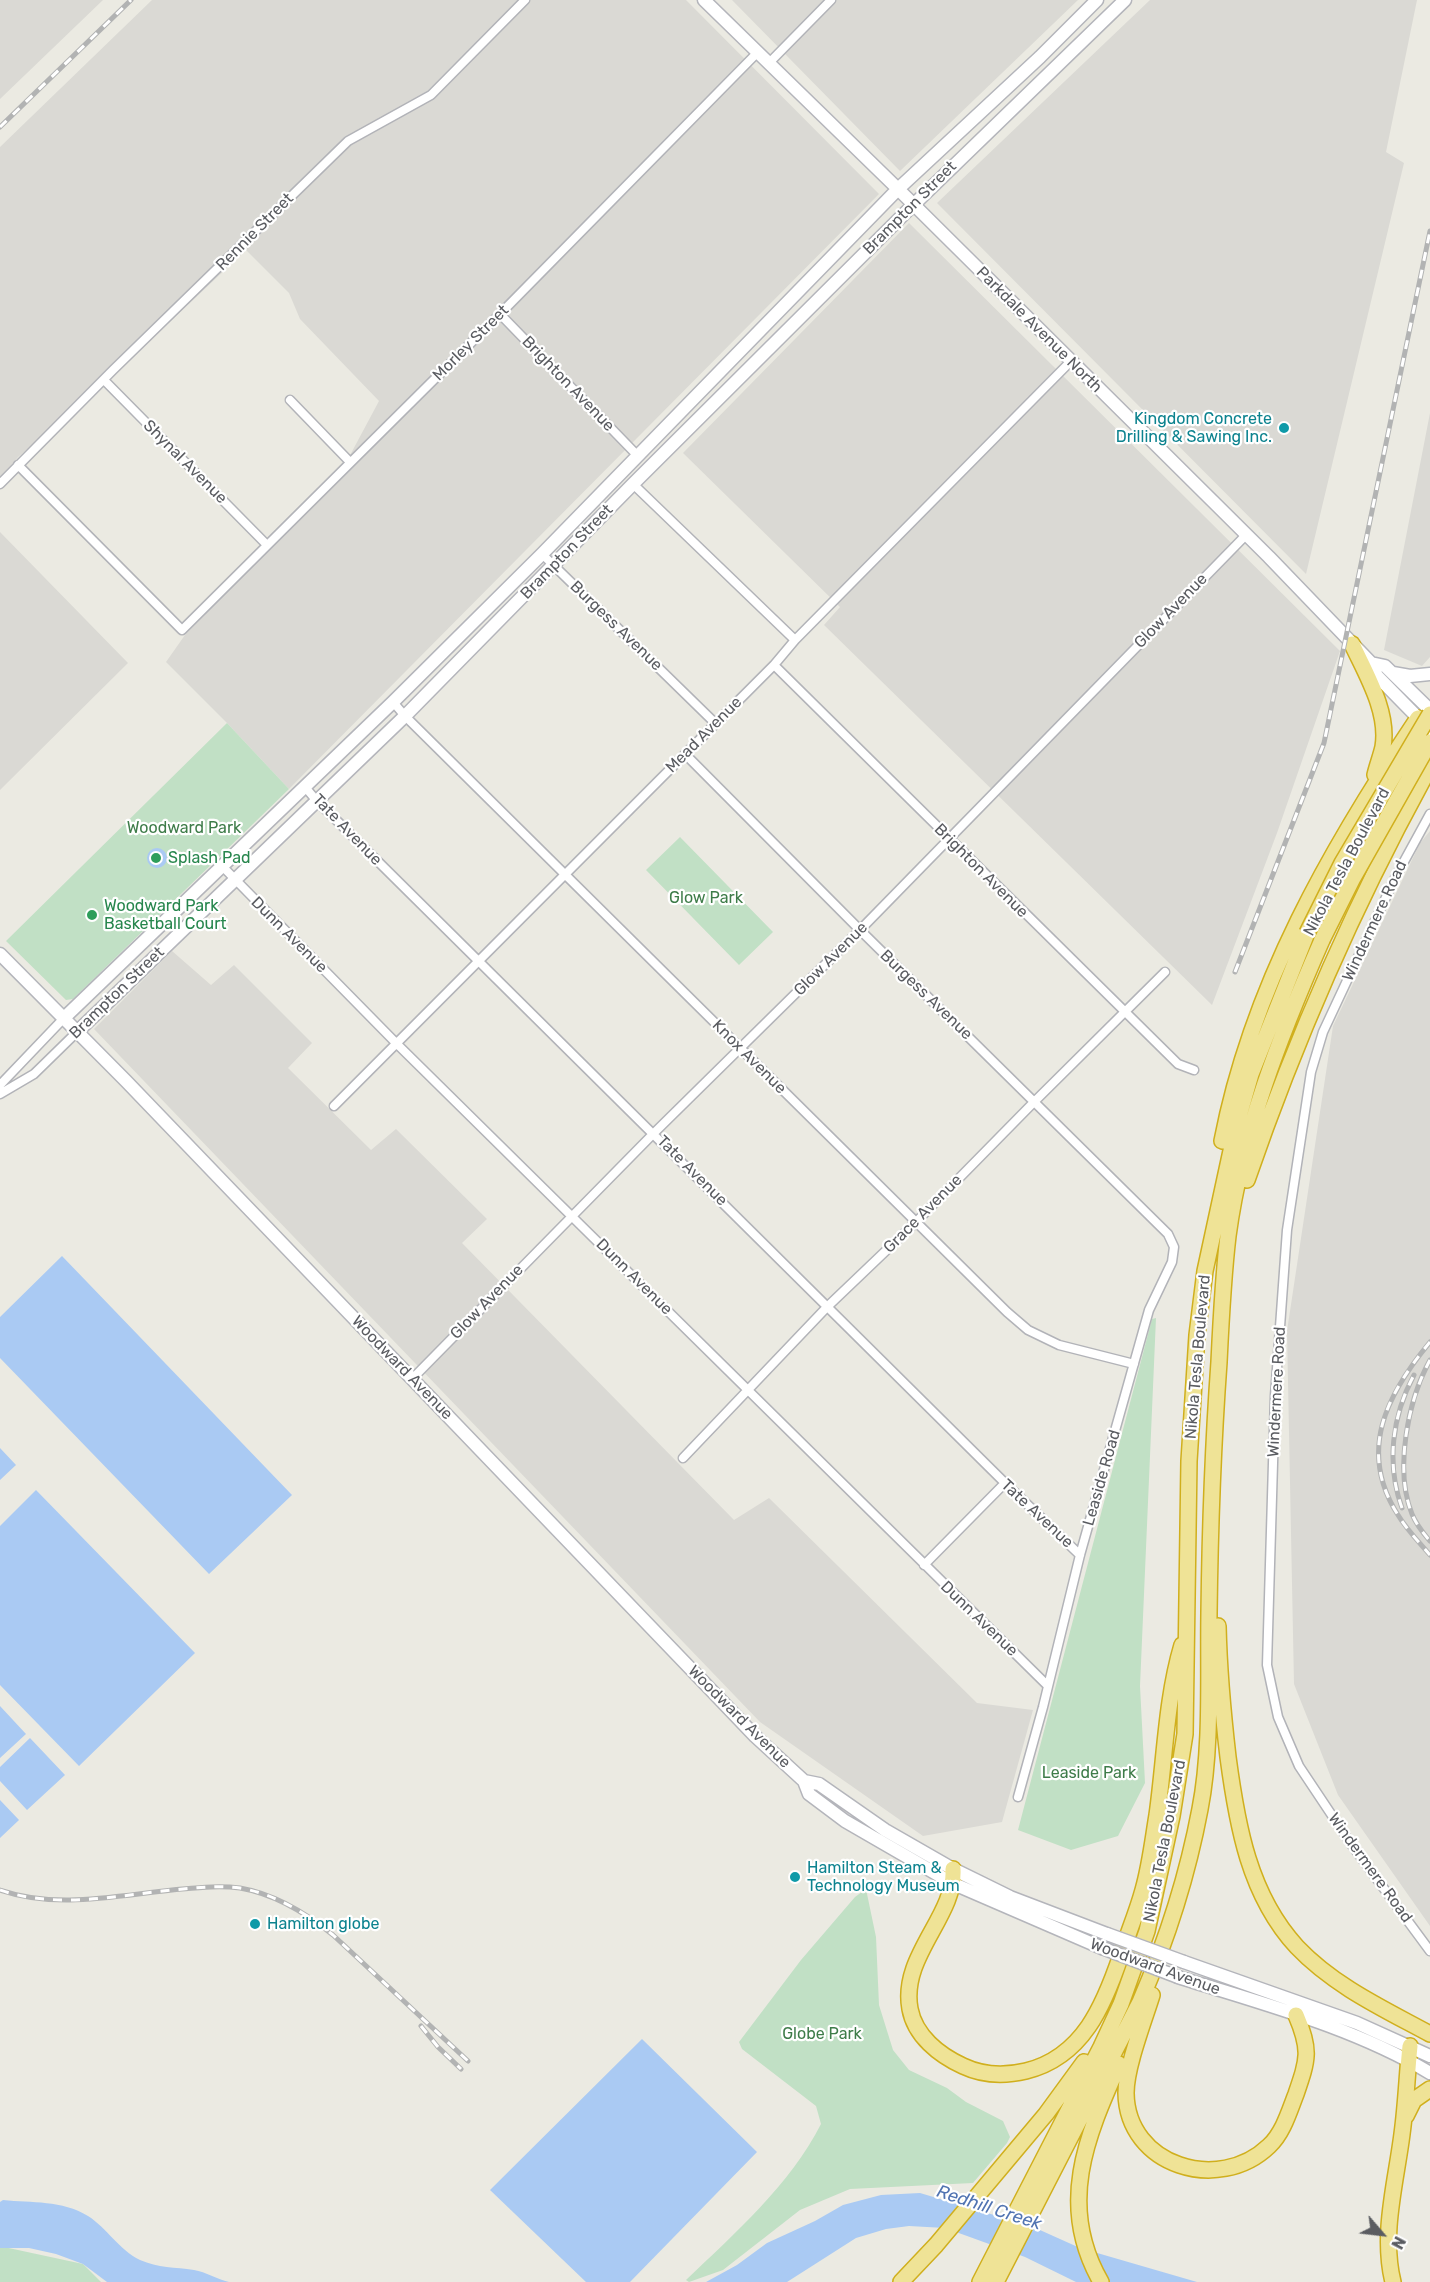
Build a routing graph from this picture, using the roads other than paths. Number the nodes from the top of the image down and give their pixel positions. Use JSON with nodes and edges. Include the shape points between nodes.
{"nodes":[{"id":1,"x":525,"y":0,"type":"edge"},
{"id":2,"x":704,"y":0,"type":"edge"},
{"id":3,"x":831,"y":0,"type":"edge"},
{"id":4,"x":1097,"y":0,"type":"edge"},
{"id":5,"x":1125,"y":0,"type":"edge"},
{"id":6,"x":757,"y":53,"type":"junction"},
{"id":7,"x":1040,"y":57,"type":"junction"},
{"id":8,"x":768,"y":64,"type":"junction"},
{"id":9,"x":1056,"y":67,"type":"junction"},
{"id":10,"x":898,"y":189,"type":"junction"},
{"id":11,"x":913,"y":205,"type":"junction"},
{"id":12,"x":500,"y":314,"type":"junction"},
{"id":13,"x":1071,"y":361,"type":"junction"},
{"id":14,"x":104,"y":380,"type":"junction"},
{"id":15,"x":290,"y":400,"type":"dead end"},
{"id":16,"x":637,"y":455,"type":"junction"},
{"id":17,"x":350,"y":462,"type":"junction"},
{"id":18,"x":18,"y":465,"type":"junction"},
{"id":19,"x":0,"y":484,"type":"edge"},
{"id":20,"x":633,"y":484,"type":"junction"},
{"id":21,"x":1246,"y":535,"type":"junction"},
{"id":22,"x":267,"y":545,"type":"junction"},
{"id":23,"x":542,"y":554,"type":"junction"},
{"id":24,"x":554,"y":566,"type":"junction"},
{"id":25,"x":795,"y":640,"type":"junction"},
{"id":26,"x":1352,"y":644,"type":"junction"},
{"id":27,"x":1371,"y":663,"type":"junction"},
{"id":28,"x":774,"y":665,"type":"junction"},
{"id":29,"x":1392,"y":673,"type":"junction"},
{"id":30,"x":1430,"y":674,"type":"edge"},
{"id":31,"x":393,"y":702,"type":"junction"},
{"id":32,"x":1427,"y":711,"type":"edge"},
{"id":33,"x":405,"y":716,"type":"junction"},
{"id":34,"x":715,"y":723,"type":"junction"},
{"id":35,"x":1430,"y":732,"type":"edge"},
{"id":36,"x":1430,"y":742,"type":"edge"},
{"id":37,"x":685,"y":754,"type":"junction"},
{"id":38,"x":1430,"y":767,"type":"edge"},
{"id":39,"x":305,"y":787,"type":"junction"},
{"id":40,"x":316,"y":800,"type":"junction"},
{"id":41,"x":1363,"y":804,"type":"junction"},
{"id":42,"x":1408,"y":807,"type":"junction"},
{"id":43,"x":1430,"y":814,"type":"edge"},
{"id":44,"x":948,"y":839,"type":"junction"},
{"id":45,"x":223,"y":867,"type":"junction"},
{"id":46,"x":563,"y":874,"type":"junction"},
{"id":47,"x":234,"y":879,"type":"junction"},
{"id":48,"x":860,"y":930,"type":"junction"},
{"id":49,"x":0,"y":954,"type":"edge"},
{"id":50,"x":478,"y":961,"type":"junction"},
{"id":51,"x":1165,"y":972,"type":"dead end"},
{"id":52,"x":1125,"y":1012,"type":"junction"},
{"id":53,"x":64,"y":1018,"type":"junction"},
{"id":54,"x":77,"y":1032,"type":"junction"},
{"id":55,"x":397,"y":1044,"type":"junction"},
{"id":56,"x":740,"y":1048,"type":"junction"},
{"id":57,"x":1194,"y":1070,"type":"dead end"},
{"id":58,"x":0,"y":1085,"type":"edge"},
{"id":59,"x":0,"y":1094,"type":"edge"},
{"id":60,"x":1035,"y":1101,"type":"junction"},
{"id":61,"x":334,"y":1106,"type":"dead end"},
{"id":62,"x":654,"y":1133,"type":"junction"},
{"id":63,"x":572,"y":1216,"type":"junction"},
{"id":64,"x":916,"y":1222,"type":"junction"},
{"id":65,"x":1168,"y":1234,"type":"joint"},
{"id":66,"x":1205,"y":1271,"type":"junction"},
{"id":67,"x":1224,"y":1274,"type":"junction"},
{"id":68,"x":827,"y":1307,"type":"junction"},
{"id":69,"x":1134,"y":1364,"type":"junction"},
{"id":70,"x":412,"y":1379,"type":"junction"},
{"id":71,"x":748,"y":1390,"type":"junction"},
{"id":72,"x":683,"y":1458,"type":"dead end"},
{"id":73,"x":1005,"y":1483,"type":"junction"},
{"id":74,"x":1211,"y":1488,"type":"junction"},
{"id":75,"x":1080,"y":1555,"type":"junction"},
{"id":76,"x":924,"y":1564,"type":"junction"},
{"id":77,"x":1188,"y":1624,"type":"junction"},
{"id":78,"x":1047,"y":1685,"type":"junction"},
{"id":79,"x":1018,"y":1797,"type":"dead end"},
{"id":80,"x":1189,"y":1857,"type":"junction"},
{"id":81,"x":953,"y":1877,"type":"junction"},
{"id":82,"x":1430,"y":1951,"type":"edge"},
{"id":83,"x":1140,"y":2002,"type":"junction"},
{"id":84,"x":1120,"y":2004,"type":"junction"},
{"id":85,"x":1296,"y":2015,"type":"junction"},
{"id":86,"x":1430,"y":2034,"type":"edge"},
{"id":87,"x":1409,"y":2053,"type":"junction"},
{"id":88,"x":1430,"y":2056,"type":"edge"},
{"id":89,"x":1430,"y":2073,"type":"edge"},
{"id":90,"x":1430,"y":2089,"type":"edge"},
{"id":91,"x":1402,"y":2130,"type":"junction"},
{"id":92,"x":991,"y":2259,"type":"junction"},
{"id":93,"x":901,"y":2282,"type":"edge"},
{"id":94,"x":973,"y":2282,"type":"edge"},
{"id":95,"x":980,"y":2282,"type":"edge"},
{"id":96,"x":996,"y":2282,"type":"edge"},
{"id":97,"x":1101,"y":2282,"type":"edge"},
{"id":98,"x":1393,"y":2282,"type":"edge"}],
"edges":[{"from":1,"to":14,"type":"street","name":"Rennie Street","via":[[431,95],[348,141]]},
{"from":2,"to":6,"type":"main road","name":"Parkdale Avenue North"},
{"from":3,"to":8,"type":"street"},
{"from":4,"to":7,"type":"main road","name":"Brampton Street"},
{"from":5,"to":9,"type":"main road","name":"Brampton Street"},
{"from":6,"to":8,"type":"main road","name":"Parkdale Avenue North"},
{"from":6,"to":12,"type":"street","name":"Morley Street"},
{"from":7,"to":9,"type":"main road"},
{"from":7,"to":10,"type":"main road","name":"Brampton Street"},
{"from":8,"to":10,"type":"main road","name":"Parkdale Avenue North"},
{"from":9,"to":11,"type":"main road","name":"Brampton Street"},
{"from":10,"to":11,"type":"main road","name":"Parkdale Avenue North"},
{"from":10,"to":16,"type":"main road","name":"Brampton Street"},
{"from":11,"to":13,"type":"main road","name":"Parkdale Avenue North"},
{"from":11,"to":20,"type":"main road","name":"Brampton Street"},
{"from":12,"to":16,"type":"street","name":"Brighton Avenue"},
{"from":12,"to":17,"type":"street","name":"Morley Street"},
{"from":13,"to":21,"type":"main road","name":"Parkdale Avenue North"},
{"from":13,"to":25,"type":"street","name":"Mead Avenue"},
{"from":14,"to":18,"type":"street","name":"Rennie Street"},
{"from":14,"to":22,"type":"street","name":"Shynal Avenue"},
{"from":15,"to":17,"type":"street"},
{"from":16,"to":23,"type":"main road","name":"Brampton Street"},
{"from":17,"to":22,"type":"street","name":"Morley Street"},
{"from":18,"to":19,"type":"street","name":"Rennie Street"},
{"from":18,"to":22,"type":"street","name":"Morley Street","via":[[182,630]]},
{"from":20,"to":24,"type":"main road","name":"Brampton Street"},
{"from":20,"to":25,"type":"street"},
{"from":21,"to":26,"type":"main road","name":"Parkdale Avenue North"},
{"from":21,"to":44,"type":"street","name":"Glow Avenue"},
{"from":23,"to":24,"type":"street","name":"Burgess Avenue"},
{"from":23,"to":31,"type":"main road","name":"Brampton Street"},
{"from":24,"to":33,"type":"main road","name":"Brampton Street"},
{"from":24,"to":34,"type":"street","name":"Burgess Avenue"},
{"from":25,"to":28,"type":"street","name":"Mead Avenue"},
{"from":26,"to":27,"type":"main road","name":"Parkdale Avenue North"},
{"from":26,"to":41,"type":"highway","via":[[1384,726],[1383,746]]},
{"from":27,"to":29,"type":"main road","name":"Parkdale Avenue North","via":[[1385,666]]},
{"from":27,"to":32,"type":"main road","name":"Parkdale Avenue North","via":[[1377,676]]},
{"from":28,"to":34,"type":"street","name":"Mead Avenue"},
{"from":28,"to":44,"type":"street","name":"Brighton Avenue"},
{"from":29,"to":30,"type":"main road"},
{"from":29,"to":32,"type":"main road","name":"Parkdale Avenue North"},
{"from":31,"to":33,"type":"street","name":"Knox Avenue"},
{"from":31,"to":39,"type":"main road","name":"Brampton Street"},
{"from":32,"to":35,"type":"main road","name":"Parkdale Avenue North"},
{"from":32,"to":41,"type":"highway"},
{"from":32,"to":66,"type":"highway","name":"Nikola Tesla Boulevard","bridge":true,"via":[[1307,933],[1251,1074],[1234,1133]]},
{"from":33,"to":40,"type":"main road","name":"Brampton Street"},
{"from":33,"to":46,"type":"street","name":"Knox Avenue"},
{"from":34,"to":37,"type":"street","name":"Mead Avenue"},
{"from":35,"to":42,"type":"highway"},
{"from":36,"to":67,"type":"highway","name":"Nikola Tesla Boulevard","bridge":true,"via":[[1353,878],[1286,1022],[1251,1126]]},
{"from":37,"to":46,"type":"street","name":"Mead Avenue"},
{"from":37,"to":48,"type":"street","name":"Burgess Avenue"},
{"from":38,"to":42,"type":"highway"},
{"from":39,"to":40,"type":"street","name":"Tate Avenue"},
{"from":39,"to":45,"type":"main road","name":"Brampton Street"},
{"from":40,"to":47,"type":"main road","name":"Brampton Street"},
{"from":40,"to":50,"type":"street","name":"Tate Avenue"},
{"from":41,"to":66,"type":"highway","via":[[1297,921],[1251,1031],[1231,1097],[1206,1227]]},
{"from":42,"to":67,"type":"highway","via":[[1371,878],[1268,1119],[1242,1196]]},
{"from":43,"to":82,"type":"street","name":"Windermere Road","via":[[1395,878],[1323,1032],[1311,1072],[1287,1230],[1275,1396],[1267,1665],[1278,1717],[1299,1766]]},
{"from":44,"to":48,"type":"street","name":"Glow Avenue"},
{"from":44,"to":52,"type":"street","name":"Brighton Avenue"},
{"from":45,"to":47,"type":"street","name":"Dunn Avenue"},
{"from":45,"to":53,"type":"main road","name":"Brampton Street"},
{"from":46,"to":50,"type":"street","name":"Mead Avenue"},
{"from":46,"to":56,"type":"street","name":"Knox Avenue"},
{"from":47,"to":54,"type":"main road","name":"Brampton Street"},
{"from":47,"to":55,"type":"street","name":"Dunn Avenue"},
{"from":48,"to":56,"type":"street","name":"Glow Avenue"},
{"from":48,"to":60,"type":"street","name":"Burgess Avenue"},
{"from":49,"to":53,"type":"main road","name":"Woodward Avenue"},
{"from":50,"to":55,"type":"street","name":"Mead Avenue"},
{"from":50,"to":62,"type":"street","name":"Tate Avenue"},
{"from":51,"to":52,"type":"street","name":"Grace Avenue"},
{"from":52,"to":57,"type":"street","name":"Brighton Avenue","via":[[1178,1064]]},
{"from":52,"to":60,"type":"street","name":"Grace Avenue"},
{"from":53,"to":54,"type":"main road","name":"Woodward Avenue"},
{"from":53,"to":58,"type":"street","name":"Brampton Street"},
{"from":54,"to":59,"type":"street","name":"Brampton Street","via":[[34,1074]]},
{"from":54,"to":70,"type":"main road","name":"Woodward Avenue"},
{"from":55,"to":61,"type":"street","name":"Mead Avenue"},
{"from":55,"to":63,"type":"street","name":"Dunn Avenue"},
{"from":56,"to":62,"type":"street","name":"Glow Avenue"},
{"from":56,"to":64,"type":"street","name":"Knox Avenue"},
{"from":60,"to":64,"type":"street","name":"Grace Avenue"},
{"from":60,"to":65,"type":"street","name":"Burgess Avenue"},
{"from":62,"to":63,"type":"street","name":"Glow Avenue"},
{"from":62,"to":68,"type":"street","name":"Tate Avenue"},
{"from":63,"to":70,"type":"street","name":"Glow Avenue"},
{"from":63,"to":71,"type":"street","name":"Dunn Avenue"},
{"from":64,"to":68,"type":"street","name":"Grace Avenue"},
{"from":64,"to":69,"type":"street","name":"Knox Avenue","via":[[1028,1330],[1059,1345]]},
{"from":65,"to":69,"type":"street","name":"Leaside Road","via":[[1174,1247],[1172,1262],[1149,1310]]},
{"from":66,"to":77,"type":"highway","name":"Nikola Tesla Boulevard","via":[[1189,1461]]},
{"from":67,"to":74,"type":"highway","name":"Nikola Tesla Boulevard"},
{"from":68,"to":71,"type":"street","name":"Grace Avenue"},
{"from":68,"to":73,"type":"street","name":"Tate Avenue"},
{"from":69,"to":75,"type":"street","name":"Leaside Road"},
{"from":70,"to":81,"type":"main road","name":"Woodward Avenue","via":[[755,1736],[804,1781],[809,1794],[845,1821]]},
{"from":71,"to":72,"type":"street","name":"Grace Avenue"},
{"from":71,"to":76,"type":"street","name":"Dunn Avenue"},
{"from":73,"to":75,"type":"street","name":"Tate Avenue"},
{"from":73,"to":76,"type":"street"},
{"from":74,"to":80,"type":"highway","name":"Nikola Tesla Boulevard","via":[[1206,1752],[1201,1808]]},
{"from":74,"to":86,"type":"highway","via":[[1224,1725],[1235,1810],[1253,1877],[1280,1926],[1319,1967],[1358,1995]]},
{"from":75,"to":78,"type":"street","name":"Leaside Road"},
{"from":76,"to":78,"type":"street","name":"Dunn Avenue"},
{"from":77,"to":81,"type":"highway","via":[[1173,1675],[1157,1816],[1143,1889],[1098,2012],[1086,2033],[1055,2060],[1019,2073],[978,2071],[939,2052],[918,2029],[910,2009],[909,1986]]},
{"from":77,"to":84,"type":"highway","name":"Nikola Tesla Boulevard","via":[[1185,1734],[1172,1816],[1147,1931]]},
{"from":78,"to":79,"type":"street","name":"Leaside Road"},
{"from":80,"to":83,"type":"highway","name":"Nikola Tesla Boulevard","via":[[1157,1962]]},
{"from":80,"to":85,"type":"highway","via":[[1178,1912],[1126,2091],[1133,2125],[1145,2142],[1164,2159],[1184,2168],[1202,2169],[1244,2162],[1269,2146],[1288,2115],[1306,2064],[1307,2044]]},
{"from":81,"to":85,"type":"main road","name":"Woodward Avenue","bridge":true,"via":[[1102,1948]]},
{"from":81,"to":87,"type":"main road","name":"Woodward Avenue","bridge":true,"via":[[1357,2023]]},
{"from":83,"to":96,"type":"highway"},
{"from":83,"to":97,"type":"highway","via":[[1126,2048],[1086,2143],[1078,2197],[1083,2239]]},
{"from":84,"to":92,"type":"highway"},
{"from":84,"to":93,"type":"highway","via":[[1066,2088]]},
{"from":85,"to":87,"type":"main road","name":"Woodward Avenue","via":[[1390,2051]]},
{"from":87,"to":88,"type":"main road","name":"Woodward Avenue"},
{"from":87,"to":89,"type":"main road","name":"Woodward Avenue"},
{"from":87,"to":91,"type":"highway"},
{"from":90,"to":91,"type":"highway","via":[[1414,2100]]},
{"from":91,"to":98,"type":"highway","via":[[1389,2226],[1388,2262]]},
{"from":92,"to":94,"type":"highway"},
{"from":92,"to":95,"type":"highway"}]}
